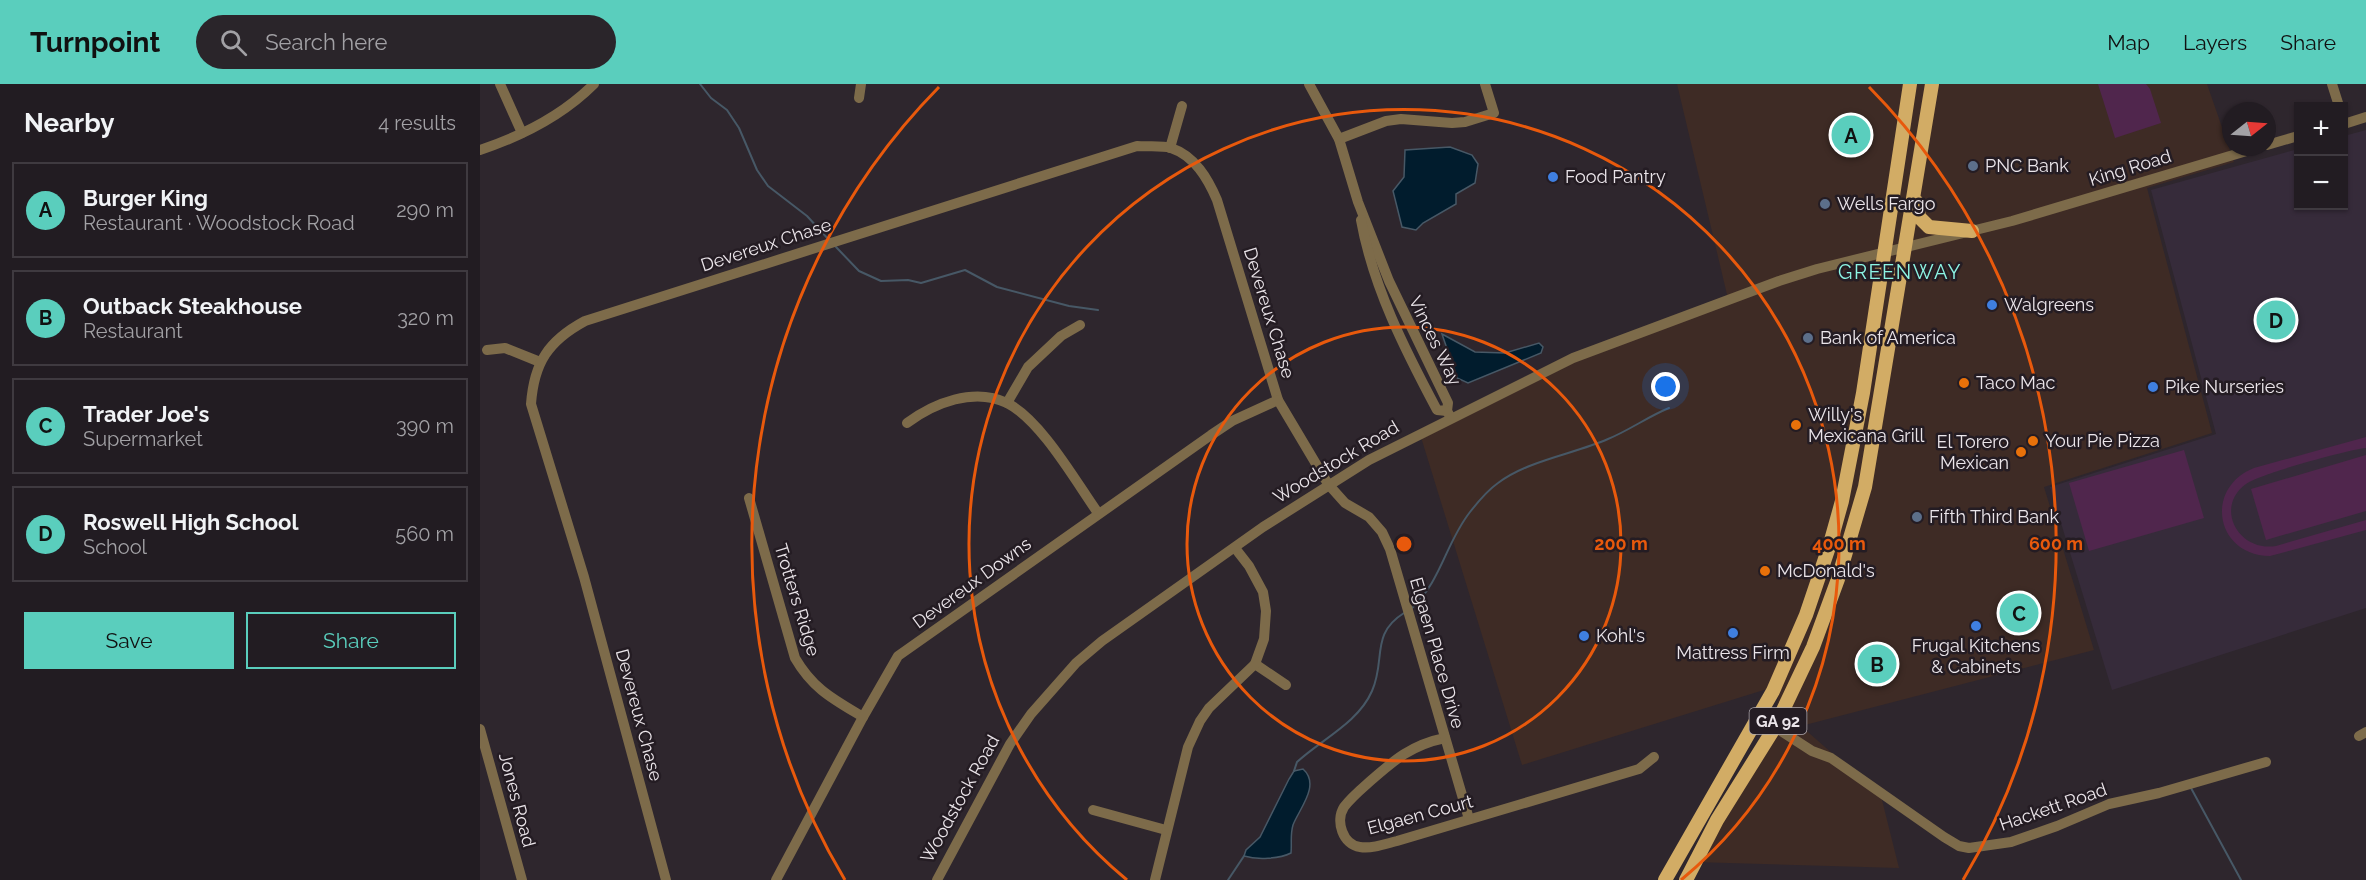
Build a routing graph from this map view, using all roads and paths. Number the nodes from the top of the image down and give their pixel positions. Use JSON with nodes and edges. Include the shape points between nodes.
{"nodes":[{"id":1,"x":500,"y":84,"type":"edge"},
{"id":2,"x":594,"y":84,"type":"edge"},
{"id":3,"x":861,"y":84,"type":"edge"},
{"id":4,"x":1309,"y":84,"type":"edge"},
{"id":5,"x":1485,"y":84,"type":"edge"},
{"id":6,"x":1910,"y":84,"type":"edge"},
{"id":7,"x":1932,"y":84,"type":"edge"},
{"id":8,"x":2332,"y":84,"type":"edge"},
{"id":9,"x":859,"y":98,"type":"dead end"},
{"id":10,"x":2337,"y":102,"type":"edge"},
{"id":11,"x":1182,"y":106,"type":"dead end"},
{"id":12,"x":2366,"y":117,"type":"edge"},
{"id":13,"x":2348,"y":122,"type":"edge"},
{"id":14,"x":522,"y":134,"type":"junction"},
{"id":15,"x":2294,"y":137,"type":"edge"},
{"id":16,"x":1339,"y":139,"type":"junction"},
{"id":17,"x":2276,"y":142,"type":"edge"},
{"id":18,"x":1170,"y":148,"type":"junction"},
{"id":19,"x":480,"y":150,"type":"edge"},
{"id":20,"x":2230,"y":156,"type":"edge"},
{"id":21,"x":1915,"y":192,"type":"junction"},
{"id":22,"x":1972,"y":231,"type":"junction"},
{"id":23,"x":1905,"y":247,"type":"junction"},
{"id":24,"x":1883,"y":253,"type":"junction"},
{"id":25,"x":1080,"y":325,"type":"dead end"},
{"id":26,"x":487,"y":350,"type":"dead end"},
{"id":27,"x":540,"y":362,"type":"junction"},
{"id":28,"x":1278,"y":400,"type":"junction"},
{"id":29,"x":1007,"y":403,"type":"junction"},
{"id":30,"x":1449,"y":414,"type":"junction"},
{"id":31,"x":907,"y":423,"type":"dead end"},
{"id":32,"x":1328,"y":484,"type":"junction"},
{"id":33,"x":748,"y":498,"type":"dead end"},
{"id":34,"x":1098,"y":513,"type":"junction"},
{"id":35,"x":1234,"y":548,"type":"junction"},
{"id":36,"x":1255,"y":664,"type":"junction"},
{"id":37,"x":1286,"y":685,"type":"dead end"},
{"id":38,"x":863,"y":717,"type":"junction"},
{"id":39,"x":1775,"y":727,"type":"junction"},
{"id":40,"x":480,"y":729,"type":"edge"},
{"id":41,"x":1445,"y":738,"type":"junction"},
{"id":42,"x":1654,"y":757,"type":"dead end"},
{"id":43,"x":2266,"y":762,"type":"dead end"},
{"id":44,"x":492,"y":771,"type":"junction"},
{"id":45,"x":480,"y":775,"type":"edge"},
{"id":46,"x":1093,"y":810,"type":"dead end"},
{"id":47,"x":1469,"y":819,"type":"junction"},
{"id":48,"x":1166,"y":830,"type":"junction"},
{"id":49,"x":522,"y":880,"type":"edge"},
{"id":50,"x":666,"y":880,"type":"edge"},
{"id":51,"x":776,"y":880,"type":"edge"},
{"id":52,"x":937,"y":880,"type":"edge"},
{"id":53,"x":1155,"y":880,"type":"edge"},
{"id":54,"x":1665,"y":880,"type":"edge"},
{"id":55,"x":1686,"y":880,"type":"edge"}],
"edges":[{"from":1,"to":14,"type":"street"},
{"from":2,"to":14,"type":"street","via":[[569,107]]},
{"from":3,"to":9,"type":"street"},
{"from":4,"to":16,"type":"street","name":"Vinces Way"},
{"from":5,"to":16,"type":"street","via":[[1494,113],[1452,123],[1401,118]]},
{"from":6,"to":24,"type":"main road","number":"GA 92"},
{"from":7,"to":21,"type":"main road","number":"GA 92"},
{"from":8,"to":10,"type":"street"},
{"from":11,"to":18,"type":"street"},
{"from":12,"to":13,"type":"street"},
{"from":14,"to":19,"type":"street"},
{"from":15,"to":17,"type":"street"},
{"from":16,"to":30,"type":"street","name":"Vinces Way","via":[[1358,201],[1369,256],[1386,304],[1437,410]]},
{"from":18,"to":27,"type":"street","name":"Devereux Chase","via":[[1127,148],[585,321],[558,339]]},
{"from":18,"to":28,"type":"street","name":"Devereux Chase","via":[[1185,156],[1209,180]]},
{"from":20,"to":22,"type":"street","name":"King Road"},
{"from":21,"to":22,"type":"main road","via":[[1919,217],[1929,226]]},
{"from":21,"to":23,"type":"main road","number":"GA 92"},
{"from":22,"to":23,"type":"street","name":"King Road"},
{"from":23,"to":24,"type":"street","name":"Woodstock Road"},
{"from":23,"to":39,"type":"main road","number":"GA 92","via":[[1865,487],[1813,647]]},
{"from":24,"to":30,"type":"street","name":"Woodstock Road","via":[[1785,279],[1625,337]]},
{"from":24,"to":54,"type":"main road","number":"GA 92","via":[[1863,393],[1842,501],[1806,615],[1773,691]]},
{"from":25,"to":29,"type":"street","via":[[1061,336],[1028,367]]},
{"from":26,"to":27,"type":"street","via":[[506,348]]},
{"from":27,"to":50,"type":"street","name":"Devereux Chase","via":[[531,404],[584,577]]},
{"from":28,"to":32,"type":"street","name":"Devereux Chase"},
{"from":28,"to":34,"type":"street","name":"Devereux Downs","via":[[1232,421]]},
{"from":29,"to":31,"type":"street","via":[[980,397],[955,399]]},
{"from":29,"to":34,"type":"street","via":[[1042,434]]},
{"from":30,"to":32,"type":"street","name":"Woodstock Road"},
{"from":32,"to":35,"type":"street","name":"Woodstock Road"},
{"from":32,"to":41,"type":"street","name":"Elgaen Place Drive","via":[[1345,502],[1369,517],[1390,549]]},
{"from":33,"to":38,"type":"street","name":"Trotters Ridge","via":[[795,658],[804,675],[823,694]]},
{"from":34,"to":38,"type":"street","name":"Devereux Downs","via":[[898,656]]},
{"from":35,"to":36,"type":"street","via":[[1263,592],[1264,639]]},
{"from":35,"to":52,"type":"street","name":"Woodstock Road","via":[[1102,641],[1052,688],[1010,744]]},
{"from":36,"to":37,"type":"street"},
{"from":36,"to":48,"type":"street","via":[[1200,721],[1188,747]]},
{"from":38,"to":51,"type":"street","name":"Devereux Downs"},
{"from":39,"to":43,"type":"street","name":"Hackett Road","via":[[1812,751],[1831,758],[1944,837],[1969,848],[2011,842],[2109,804]]},
{"from":39,"to":55,"type":"main road","number":"GA 92","via":[[1717,820]]},
{"from":40,"to":44,"type":"street","name":"Jones Road"},
{"from":41,"to":47,"type":"street","name":"Elgaen Place Drive"},
{"from":41,"to":47,"type":"street","name":"Elgaen Court","via":[[1400,755],[1355,795],[1343,809],[1342,832],[1359,847],[1372,847]]},
{"from":42,"to":47,"type":"street","name":"Elgaen Court","via":[[1639,769]]},
{"from":44,"to":45,"type":"street"},
{"from":44,"to":49,"type":"street","name":"Jones Road"},
{"from":46,"to":48,"type":"street"},
{"from":48,"to":53,"type":"street"}]}
